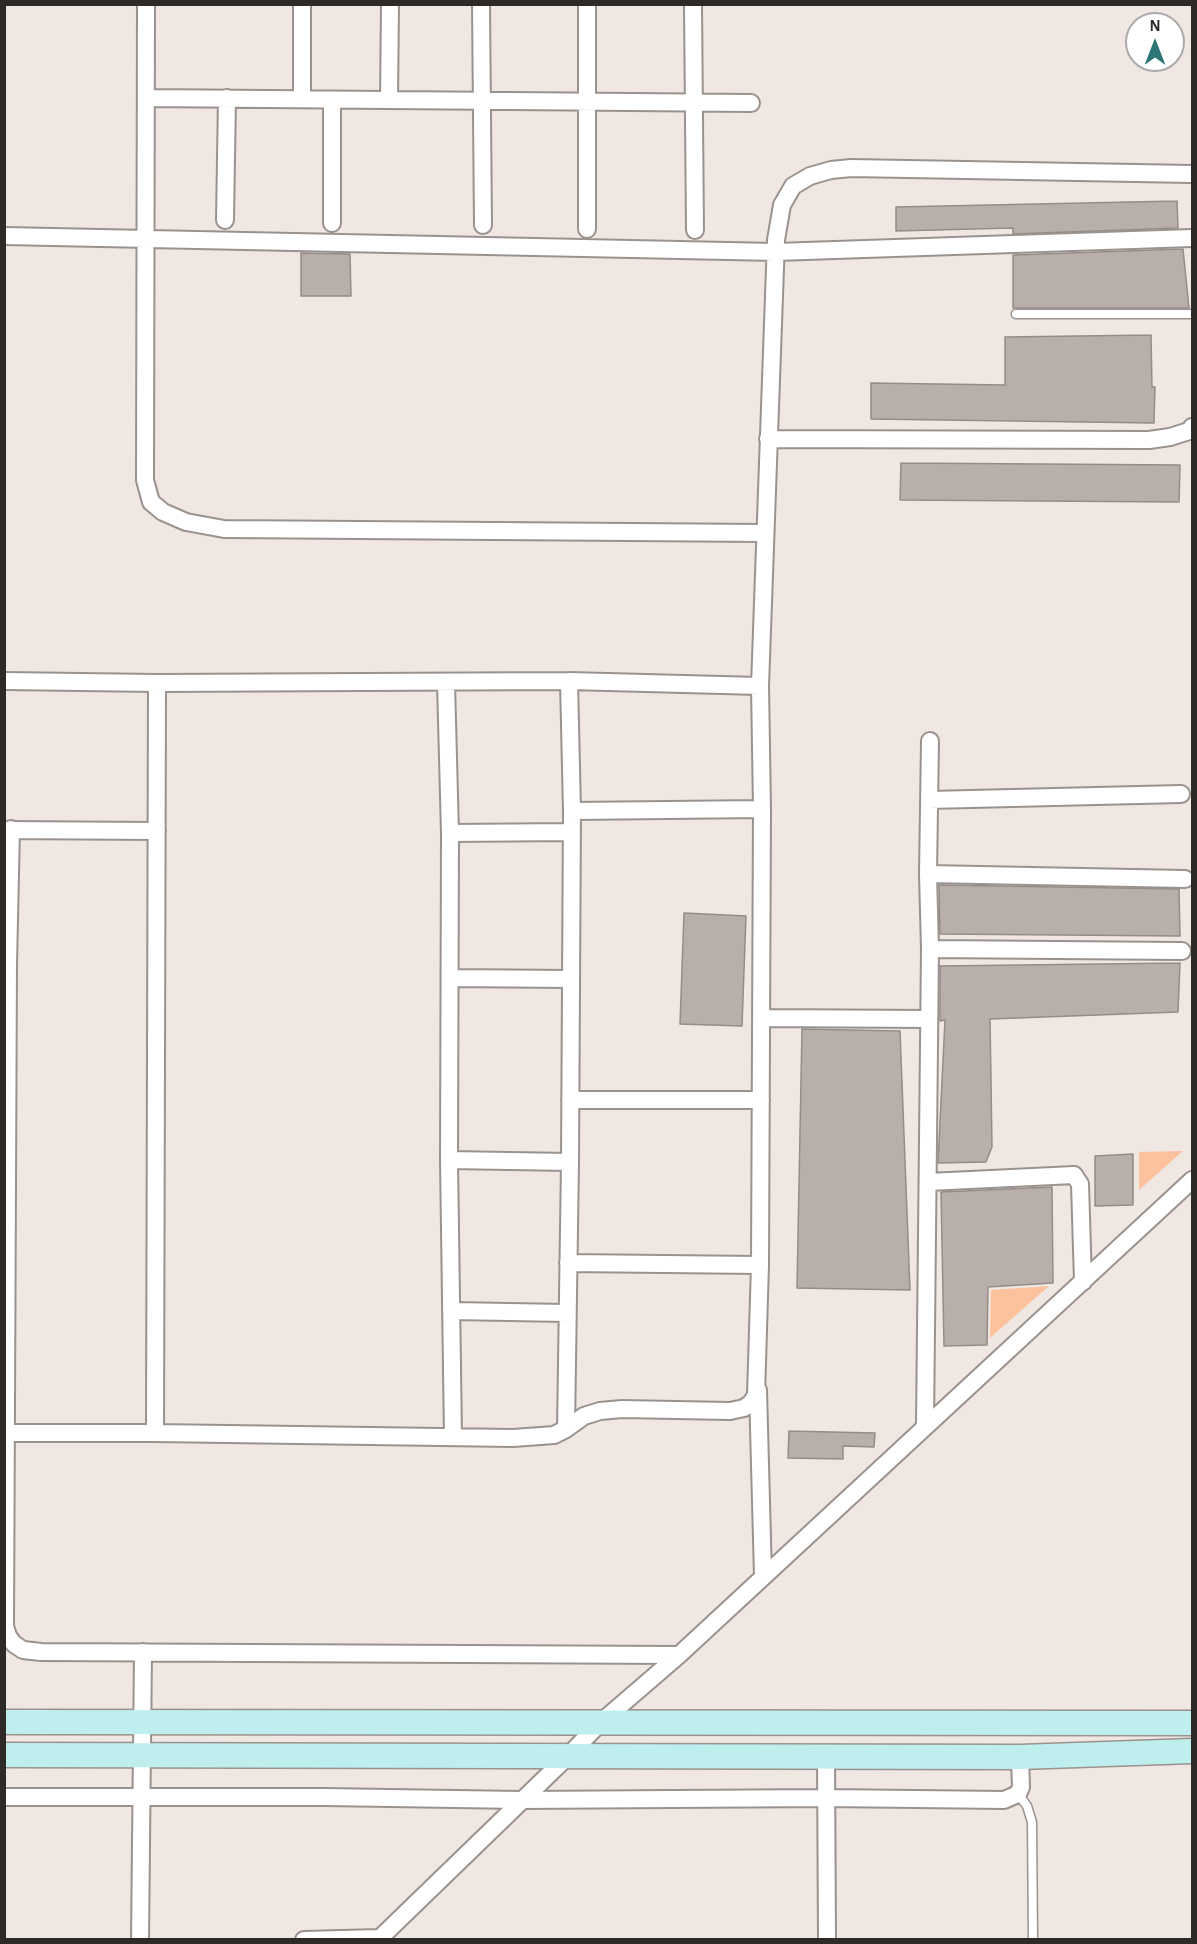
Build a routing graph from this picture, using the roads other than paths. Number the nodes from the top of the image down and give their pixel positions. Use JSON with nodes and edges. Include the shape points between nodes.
{"nodes":[{"id":1,"x":146,"y":4,"type":"edge"},
{"id":2,"x":302,"y":4,"type":"edge"},
{"id":3,"x":390,"y":4,"type":"edge"},
{"id":4,"x":481,"y":4,"type":"edge"},
{"id":5,"x":587,"y":4,"type":"edge"},
{"id":6,"x":693,"y":4,"type":"edge"},
{"id":7,"x":146,"y":98,"type":"junction"},
{"id":8,"x":227,"y":99,"type":"junction"},
{"id":9,"x":302,"y":99,"type":"junction"},
{"id":10,"x":332,"y":100,"type":"junction"},
{"id":11,"x":389,"y":100,"type":"junction"},
{"id":12,"x":481,"y":101,"type":"junction"},
{"id":13,"x":586,"y":102,"type":"junction"},
{"id":14,"x":695,"y":103,"type":"junction"},
{"id":15,"x":751,"y":103,"type":"dead end"},
{"id":16,"x":1192,"y":174,"type":"edge"},
{"id":17,"x":225,"y":220,"type":"dead end"},
{"id":18,"x":332,"y":223,"type":"dead end"},
{"id":19,"x":483,"y":225,"type":"dead end"},
{"id":20,"x":587,"y":229,"type":"dead end"},
{"id":21,"x":695,"y":230,"type":"dead end"},
{"id":22,"x":4,"y":236,"type":"edge"},
{"id":23,"x":1192,"y":238,"type":"edge"},
{"id":24,"x":145,"y":239,"type":"junction"},
{"id":25,"x":776,"y":252,"type":"junction"},
{"id":26,"x":1016,"y":314,"type":"dead end"},
{"id":27,"x":1192,"y":314,"type":"edge"},
{"id":28,"x":1192,"y":427,"type":"edge"},
{"id":29,"x":768,"y":439,"type":"junction"},
{"id":30,"x":764,"y":532,"type":"junction"},
{"id":31,"x":4,"y":681,"type":"edge"},
{"id":32,"x":569,"y":681,"type":"junction"},
{"id":33,"x":157,"y":683,"type":"junction"},
{"id":34,"x":446,"y":683,"type":"junction"},
{"id":35,"x":760,"y":686,"type":"junction"},
{"id":36,"x":930,"y":741,"type":"dead end"},
{"id":37,"x":1181,"y":794,"type":"dead end"},
{"id":38,"x":929,"y":800,"type":"junction"},
{"id":39,"x":762,"y":809,"type":"junction"},
{"id":40,"x":572,"y":811,"type":"junction"},
{"id":41,"x":8,"y":830,"type":"edge"},
{"id":42,"x":157,"y":831,"type":"junction"},
{"id":43,"x":571,"y":832,"type":"junction"},
{"id":44,"x":450,"y":833,"type":"junction"},
{"id":45,"x":928,"y":874,"type":"junction"},
{"id":46,"x":1185,"y":879,"type":"dead end"},
{"id":47,"x":930,"y":949,"type":"junction"},
{"id":48,"x":1182,"y":951,"type":"dead end"},
{"id":49,"x":451,"y":978,"type":"junction"},
{"id":50,"x":570,"y":979,"type":"junction"},
{"id":51,"x":6,"y":1001,"type":"edge"},
{"id":52,"x":761,"y":1018,"type":"junction"},
{"id":53,"x":929,"y":1019,"type":"junction"},
{"id":54,"x":570,"y":1100,"type":"junction"},
{"id":55,"x":761,"y":1100,"type":"junction"},
{"id":56,"x":449,"y":1160,"type":"junction"},
{"id":57,"x":570,"y":1162,"type":"junction"},
{"id":58,"x":1192,"y":1180,"type":"edge"},
{"id":59,"x":928,"y":1182,"type":"junction"},
{"id":60,"x":568,"y":1263,"type":"junction"},
{"id":61,"x":760,"y":1265,"type":"junction"},
{"id":62,"x":1083,"y":1281,"type":"junction"},
{"id":63,"x":6,"y":1283,"type":"edge"},
{"id":64,"x":451,"y":1311,"type":"junction"},
{"id":65,"x":567,"y":1314,"type":"junction"},
{"id":66,"x":757,"y":1353,"type":"junction"},
{"id":67,"x":926,"y":1425,"type":"junction"},
{"id":68,"x":566,"y":1429,"type":"junction"},
{"id":69,"x":5,"y":1433,"type":"edge"},
{"id":70,"x":155,"y":1433,"type":"junction"},
{"id":71,"x":453,"y":1437,"type":"junction"},
{"id":72,"x":5,"y":1539,"type":"edge"},
{"id":73,"x":763,"y":1576,"type":"junction"},
{"id":74,"x":4,"y":1650,"type":"edge"},
{"id":75,"x":23,"y":1650,"type":"junction"},
{"id":76,"x":143,"y":1652,"type":"junction"},
{"id":77,"x":679,"y":1655,"type":"junction"},
{"id":78,"x":141,"y":1721,"type":"junction"},
{"id":79,"x":4,"y":1722,"type":"edge"},
{"id":80,"x":600,"y":1723,"type":"junction"},
{"id":81,"x":1192,"y":1723,"type":"edge"},
{"id":82,"x":1192,"y":1751,"type":"edge"},
{"id":83,"x":4,"y":1755,"type":"edge"},
{"id":84,"x":141,"y":1755,"type":"junction"},
{"id":85,"x":568,"y":1756,"type":"junction"},
{"id":86,"x":826,"y":1756,"type":"junction"},
{"id":87,"x":1020,"y":1757,"type":"junction"},
{"id":88,"x":1018,"y":1794,"type":"junction"},
{"id":89,"x":4,"y":1797,"type":"edge"},
{"id":90,"x":142,"y":1797,"type":"junction"},
{"id":91,"x":826,"y":1798,"type":"junction"},
{"id":92,"x":522,"y":1800,"type":"junction"},
{"id":93,"x":379,"y":1939,"type":"edge"},
{"id":94,"x":140,"y":1940,"type":"edge"},
{"id":95,"x":304,"y":1940,"type":"edge"},
{"id":96,"x":827,"y":1940,"type":"edge"},
{"id":97,"x":1033,"y":1940,"type":"edge"}],
"edges":[{"from":1,"to":7,"type":"street"},
{"from":2,"to":9,"type":"street"},
{"from":3,"to":11,"type":"street"},
{"from":4,"to":12,"type":"street"},
{"from":5,"to":13,"type":"street"},
{"from":6,"to":14,"type":"street"},
{"from":7,"to":8,"type":"street"},
{"from":7,"to":24,"type":"street"},
{"from":8,"to":9,"type":"street"},
{"from":8,"to":17,"type":"street"},
{"from":9,"to":10,"type":"street"},
{"from":10,"to":11,"type":"street"},
{"from":10,"to":18,"type":"street"},
{"from":11,"to":12,"type":"street"},
{"from":12,"to":13,"type":"street"},
{"from":12,"to":19,"type":"street"},
{"from":13,"to":14,"type":"street"},
{"from":13,"to":20,"type":"street"},
{"from":14,"to":15,"type":"street"},
{"from":14,"to":21,"type":"street"},
{"from":16,"to":25,"type":"street","via":[[831,170],[793,186],[782,205]]},
{"from":22,"to":24,"type":"street"},
{"from":23,"to":25,"type":"street"},
{"from":24,"to":25,"type":"street"},
{"from":24,"to":30,"type":"street","via":[[145,480],[151,502],[163,512],[186,522],[224,529]]},
{"from":25,"to":29,"type":"street"},
{"from":26,"to":27,"type":"lane"},
{"from":28,"to":29,"type":"street","via":[[1170,437],[1149,440]]},
{"from":29,"to":30,"type":"street"},
{"from":30,"to":35,"type":"street"},
{"from":31,"to":33,"type":"street"},
{"from":32,"to":34,"type":"street"},
{"from":32,"to":35,"type":"street"},
{"from":32,"to":40,"type":"street"},
{"from":33,"to":34,"type":"street"},
{"from":33,"to":42,"type":"street"},
{"from":34,"to":44,"type":"street"},
{"from":35,"to":39,"type":"street"},
{"from":36,"to":38,"type":"street"},
{"from":37,"to":38,"type":"street"},
{"from":38,"to":45,"type":"street"},
{"from":39,"to":40,"type":"street"},
{"from":39,"to":52,"type":"street"},
{"from":40,"to":43,"type":"street"},
{"from":41,"to":42,"type":"street"},
{"from":41,"to":51,"type":"street"},
{"from":42,"to":70,"type":"street"},
{"from":43,"to":44,"type":"street"},
{"from":43,"to":50,"type":"street"},
{"from":44,"to":49,"type":"street"},
{"from":45,"to":46,"type":"street"},
{"from":45,"to":47,"type":"street"},
{"from":47,"to":48,"type":"street"},
{"from":47,"to":53,"type":"street"},
{"from":49,"to":50,"type":"street"},
{"from":49,"to":56,"type":"street"},
{"from":50,"to":54,"type":"street"},
{"from":51,"to":63,"type":"street"},
{"from":52,"to":53,"type":"street"},
{"from":52,"to":55,"type":"street"},
{"from":53,"to":59,"type":"street"},
{"from":54,"to":55,"type":"street"},
{"from":54,"to":57,"type":"street"},
{"from":55,"to":61,"type":"street"},
{"from":56,"to":57,"type":"street"},
{"from":56,"to":64,"type":"street"},
{"from":57,"to":60,"type":"street"},
{"from":58,"to":62,"type":"street"},
{"from":59,"to":62,"type":"street","via":[[1074,1175],[1080,1184]]},
{"from":59,"to":67,"type":"street"},
{"from":60,"to":61,"type":"street"},
{"from":60,"to":65,"type":"street"},
{"from":61,"to":66,"type":"street"},
{"from":62,"to":67,"type":"street"},
{"from":63,"to":69,"type":"street"},
{"from":64,"to":65,"type":"street"},
{"from":64,"to":71,"type":"street"},
{"from":65,"to":68,"type":"street"},
{"from":66,"to":68,"type":"street","via":[[756,1395],[744,1408],[622,1409],[584,1416]]},
{"from":66,"to":73,"type":"street"},
{"from":67,"to":73,"type":"street"},
{"from":68,"to":71,"type":"street","via":[[554,1435],[533,1437]]},
{"from":69,"to":70,"type":"street"},
{"from":69,"to":72,"type":"street"},
{"from":70,"to":71,"type":"street"},
{"from":72,"to":75,"type":"street","via":[[5,1626],[8,1636]]},
{"from":73,"to":77,"type":"street"},
{"from":74,"to":75,"type":"street"},
{"from":75,"to":76,"type":"street"},
{"from":76,"to":77,"type":"street"},
{"from":76,"to":78,"type":"street"},
{"from":77,"to":80,"type":"street"},
{"from":78,"to":79,"type":"street"},
{"from":78,"to":80,"type":"street"},
{"from":78,"to":84,"type":"street"},
{"from":80,"to":81,"type":"street"},
{"from":80,"to":85,"type":"street"},
{"from":82,"to":87,"type":"street"},
{"from":83,"to":84,"type":"street"},
{"from":84,"to":85,"type":"street"},
{"from":84,"to":90,"type":"street"},
{"from":85,"to":86,"type":"street"},
{"from":85,"to":92,"type":"street"},
{"from":86,"to":87,"type":"street"},
{"from":86,"to":91,"type":"street"},
{"from":87,"to":88,"type":"street"},
{"from":88,"to":91,"type":"street","via":[[1004,1800]]},
{"from":88,"to":97,"type":"lane","via":[[1032,1822]]},
{"from":89,"to":90,"type":"street"},
{"from":90,"to":92,"type":"street"},
{"from":90,"to":94,"type":"street"},
{"from":91,"to":92,"type":"street"},
{"from":91,"to":96,"type":"street"},
{"from":92,"to":93,"type":"street"},
{"from":93,"to":95,"type":"street"}]}
